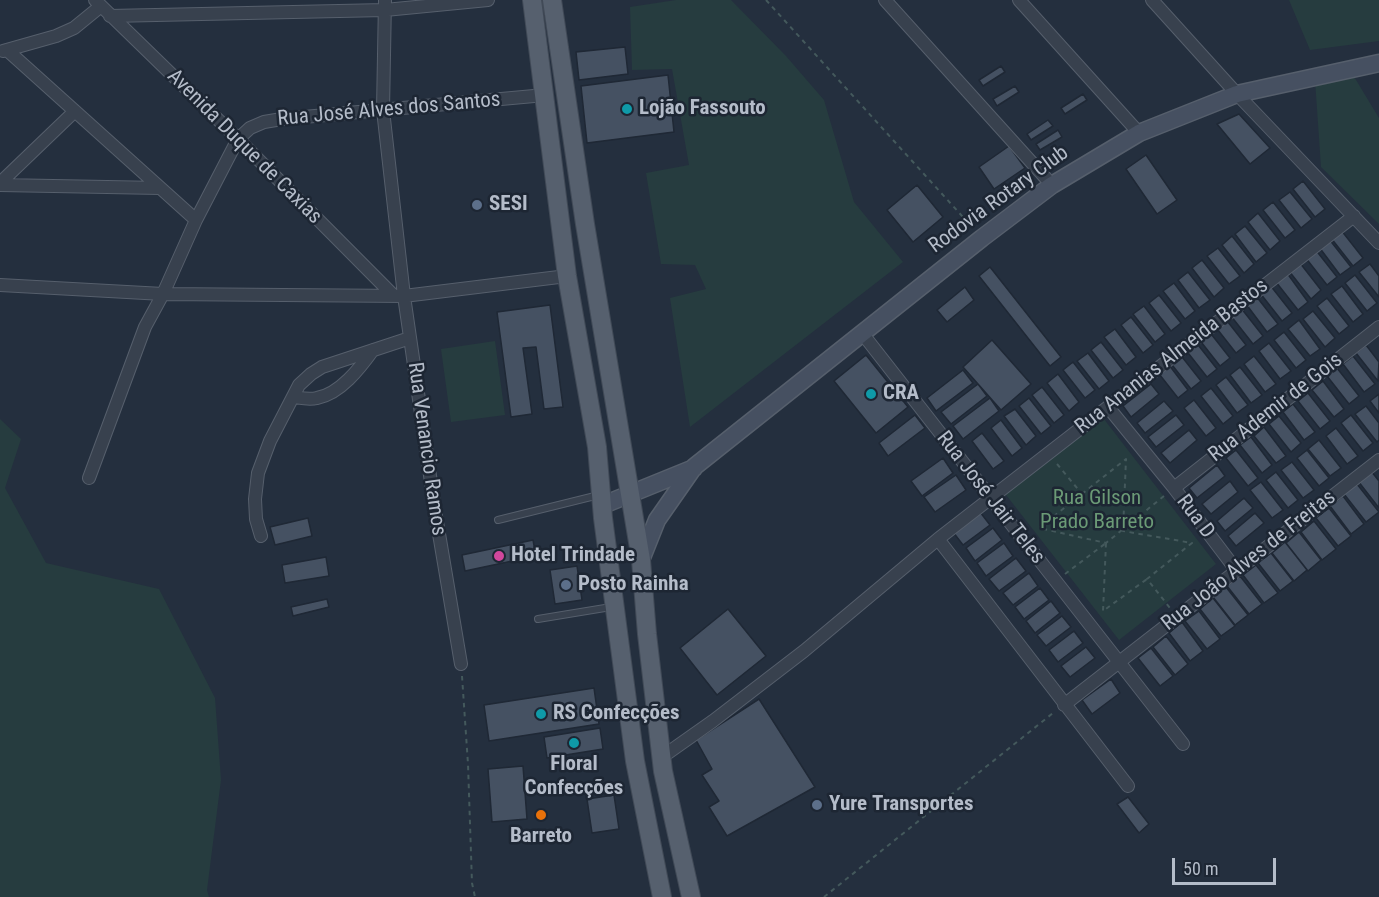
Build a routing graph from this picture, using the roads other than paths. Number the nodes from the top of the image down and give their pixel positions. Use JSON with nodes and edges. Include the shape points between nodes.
{"nodes":[{"id":1,"x":488,"y":0,"type":"edge"},
{"id":2,"x":531,"y":0,"type":"edge"},
{"id":3,"x":552,"y":0,"type":"edge"},
{"id":4,"x":885,"y":0,"type":"edge"},
{"id":5,"x":1019,"y":0,"type":"edge"},
{"id":6,"x":1152,"y":0,"type":"edge"},
{"id":7,"x":385,"y":5,"type":"edge"},
{"id":8,"x":102,"y":7,"type":"edge"},
{"id":9,"x":4,"y":51,"type":"edge"},
{"id":10,"x":1379,"y":63,"type":"edge"},
{"id":11,"x":1237,"y":94,"type":"junction"},
{"id":12,"x":545,"y":95,"type":"junction"},
{"id":13,"x":383,"y":110,"type":"junction"},
{"id":14,"x":75,"y":111,"type":"junction"},
{"id":15,"x":1139,"y":133,"type":"junction"},
{"id":16,"x":238,"y":139,"type":"junction"},
{"id":17,"x":0,"y":184,"type":"edge"},
{"id":18,"x":1052,"y":184,"type":"junction"},
{"id":19,"x":160,"y":188,"type":"junction"},
{"id":20,"x":1354,"y":216,"type":"junction"},
{"id":21,"x":196,"y":220,"type":"junction"},
{"id":22,"x":585,"y":224,"type":"junction"},
{"id":23,"x":561,"y":231,"type":"junction"},
{"id":24,"x":1379,"y":243,"type":"edge"},
{"id":25,"x":567,"y":276,"type":"junction"},
{"id":26,"x":0,"y":285,"type":"edge"},
{"id":27,"x":163,"y":294,"type":"junction"},
{"id":28,"x":398,"y":295,"type":"junction"},
{"id":29,"x":1379,"y":327,"type":"edge"},
{"id":30,"x":862,"y":333,"type":"junction"},
{"id":31,"x":410,"y":339,"type":"junction"},
{"id":32,"x":374,"y":350,"type":"junction"},
{"id":33,"x":293,"y":397,"type":"junction"},
{"id":34,"x":1108,"y":406,"type":"junction"},
{"id":35,"x":1379,"y":460,"type":"edge"},
{"id":36,"x":694,"y":467,"type":"junction"},
{"id":37,"x":89,"y":478,"type":"dead end"},
{"id":38,"x":1174,"y":488,"type":"junction"},
{"id":39,"x":630,"y":494,"type":"junction"},
{"id":40,"x":990,"y":498,"type":"junction"},
{"id":41,"x":603,"y":499,"type":"junction"},
{"id":42,"x":498,"y":520,"type":"dead end"},
{"id":43,"x":261,"y":536,"type":"dead end"},
{"id":44,"x":938,"y":539,"type":"junction"},
{"id":45,"x":641,"y":560,"type":"junction"},
{"id":46,"x":1236,"y":572,"type":"junction"},
{"id":47,"x":615,"y":607,"type":"junction"},
{"id":48,"x":538,"y":619,"type":"dead end"},
{"id":49,"x":1119,"y":662,"type":"junction"},
{"id":50,"x":461,"y":664,"type":"road end"},
{"id":51,"x":1064,"y":705,"type":"junction"},
{"id":52,"x":1183,"y":744,"type":"dead end"},
{"id":53,"x":634,"y":747,"type":"junction"},
{"id":54,"x":661,"y":750,"type":"junction"},
{"id":55,"x":1128,"y":786,"type":"dead end"},
{"id":56,"x":662,"y":897,"type":"edge"},
{"id":57,"x":691,"y":897,"type":"edge"}],
"edges":[{"from":1,"to":7,"type":"street"},
{"from":2,"to":12,"type":"main road"},
{"from":3,"to":22,"type":"main road"},
{"from":4,"to":18,"type":"street"},
{"from":5,"to":15,"type":"street"},
{"from":6,"to":11,"type":"street"},
{"from":7,"to":8,"type":"street"},
{"from":7,"to":13,"type":"street","name":"Rua Venancio Ramos"},
{"from":8,"to":9,"type":"street","via":[[57,36]]},
{"from":8,"to":16,"type":"street","name":"Avenida Duque de Caxias"},
{"from":9,"to":14,"type":"street"},
{"from":10,"to":11,"type":"main road","name":"Rodovia Rotary Club"},
{"from":11,"to":15,"type":"main road","name":"Rodovia Rotary Club"},
{"from":11,"to":20,"type":"street"},
{"from":12,"to":13,"type":"street","name":"Rua José Alves dos Santos"},
{"from":12,"to":23,"type":"main road"},
{"from":13,"to":16,"type":"street","name":"Rua José Alves dos Santos","via":[[264,122]]},
{"from":13,"to":28,"type":"street","name":"Rua Venancio Ramos"},
{"from":14,"to":17,"type":"street"},
{"from":14,"to":19,"type":"street"},
{"from":15,"to":18,"type":"main road","name":"Rodovia Rotary Club"},
{"from":16,"to":21,"type":"street"},
{"from":16,"to":28,"type":"street","name":"Avenida Duque de Caxias"},
{"from":17,"to":19,"type":"street"},
{"from":18,"to":30,"type":"main road","name":"Rodovia Rotary Club"},
{"from":19,"to":21,"type":"street"},
{"from":20,"to":24,"type":"street"},
{"from":20,"to":34,"type":"street","name":"Rua Ananias Almeida Bastos"},
{"from":21,"to":27,"type":"street"},
{"from":22,"to":23,"type":"main road"},
{"from":22,"to":39,"type":"main road"},
{"from":23,"to":25,"type":"main road"},
{"from":25,"to":28,"type":"street"},
{"from":25,"to":41,"type":"main road"},
{"from":26,"to":27,"type":"street"},
{"from":27,"to":28,"type":"street"},
{"from":27,"to":37,"type":"street","via":[[144,327]]},
{"from":28,"to":31,"type":"street","name":"Rua Venancio Ramos"},
{"from":29,"to":38,"type":"street","name":"Rua Ademir de Gois"},
{"from":30,"to":36,"type":"main road","name":"Rodovia Rotary Club"},
{"from":30,"to":40,"type":"street","name":"Rua José Jair Teles"},
{"from":31,"to":32,"type":"street"},
{"from":31,"to":50,"type":"street","name":"Rua Venancio Ramos"},
{"from":32,"to":33,"type":"street","via":[[322,367],[299,385]]},
{"from":32,"to":33,"type":"street","via":[[361,367],[332,391],[319,398]]},
{"from":33,"to":43,"type":"street","via":[[258,473],[255,499]]},
{"from":34,"to":38,"type":"street","name":"Rua D"},
{"from":34,"to":40,"type":"street","name":"Rua Ananias Almeida Bastos"},
{"from":35,"to":46,"type":"street","name":"Rua João Alves de Freitas"},
{"from":36,"to":39,"type":"main road"},
{"from":36,"to":45,"type":"main road","via":[[657,520]]},
{"from":38,"to":46,"type":"street","name":"Rua D"},
{"from":39,"to":41,"type":"main road"},
{"from":39,"to":45,"type":"main road"},
{"from":40,"to":44,"type":"street","name":"Rua Ananias Almeida Bastos"},
{"from":40,"to":49,"type":"street","name":"Rua José Jair Teles"},
{"from":41,"to":42,"type":"lane"},
{"from":41,"to":47,"type":"main road"},
{"from":44,"to":51,"type":"street"},
{"from":44,"to":54,"type":"street","name":"Rua Ananias Almeida Bastos","via":[[713,721]]},
{"from":45,"to":54,"type":"main road"},
{"from":46,"to":49,"type":"street","name":"Rua João Alves de Freitas"},
{"from":47,"to":48,"type":"lane"},
{"from":47,"to":53,"type":"main road"},
{"from":49,"to":51,"type":"street","name":"Rua João Alves de Freitas"},
{"from":49,"to":52,"type":"street","name":"Rua José Jair Teles"},
{"from":51,"to":55,"type":"street"},
{"from":53,"to":54,"type":"main road"},
{"from":53,"to":56,"type":"main road"},
{"from":54,"to":57,"type":"main road"}]}
